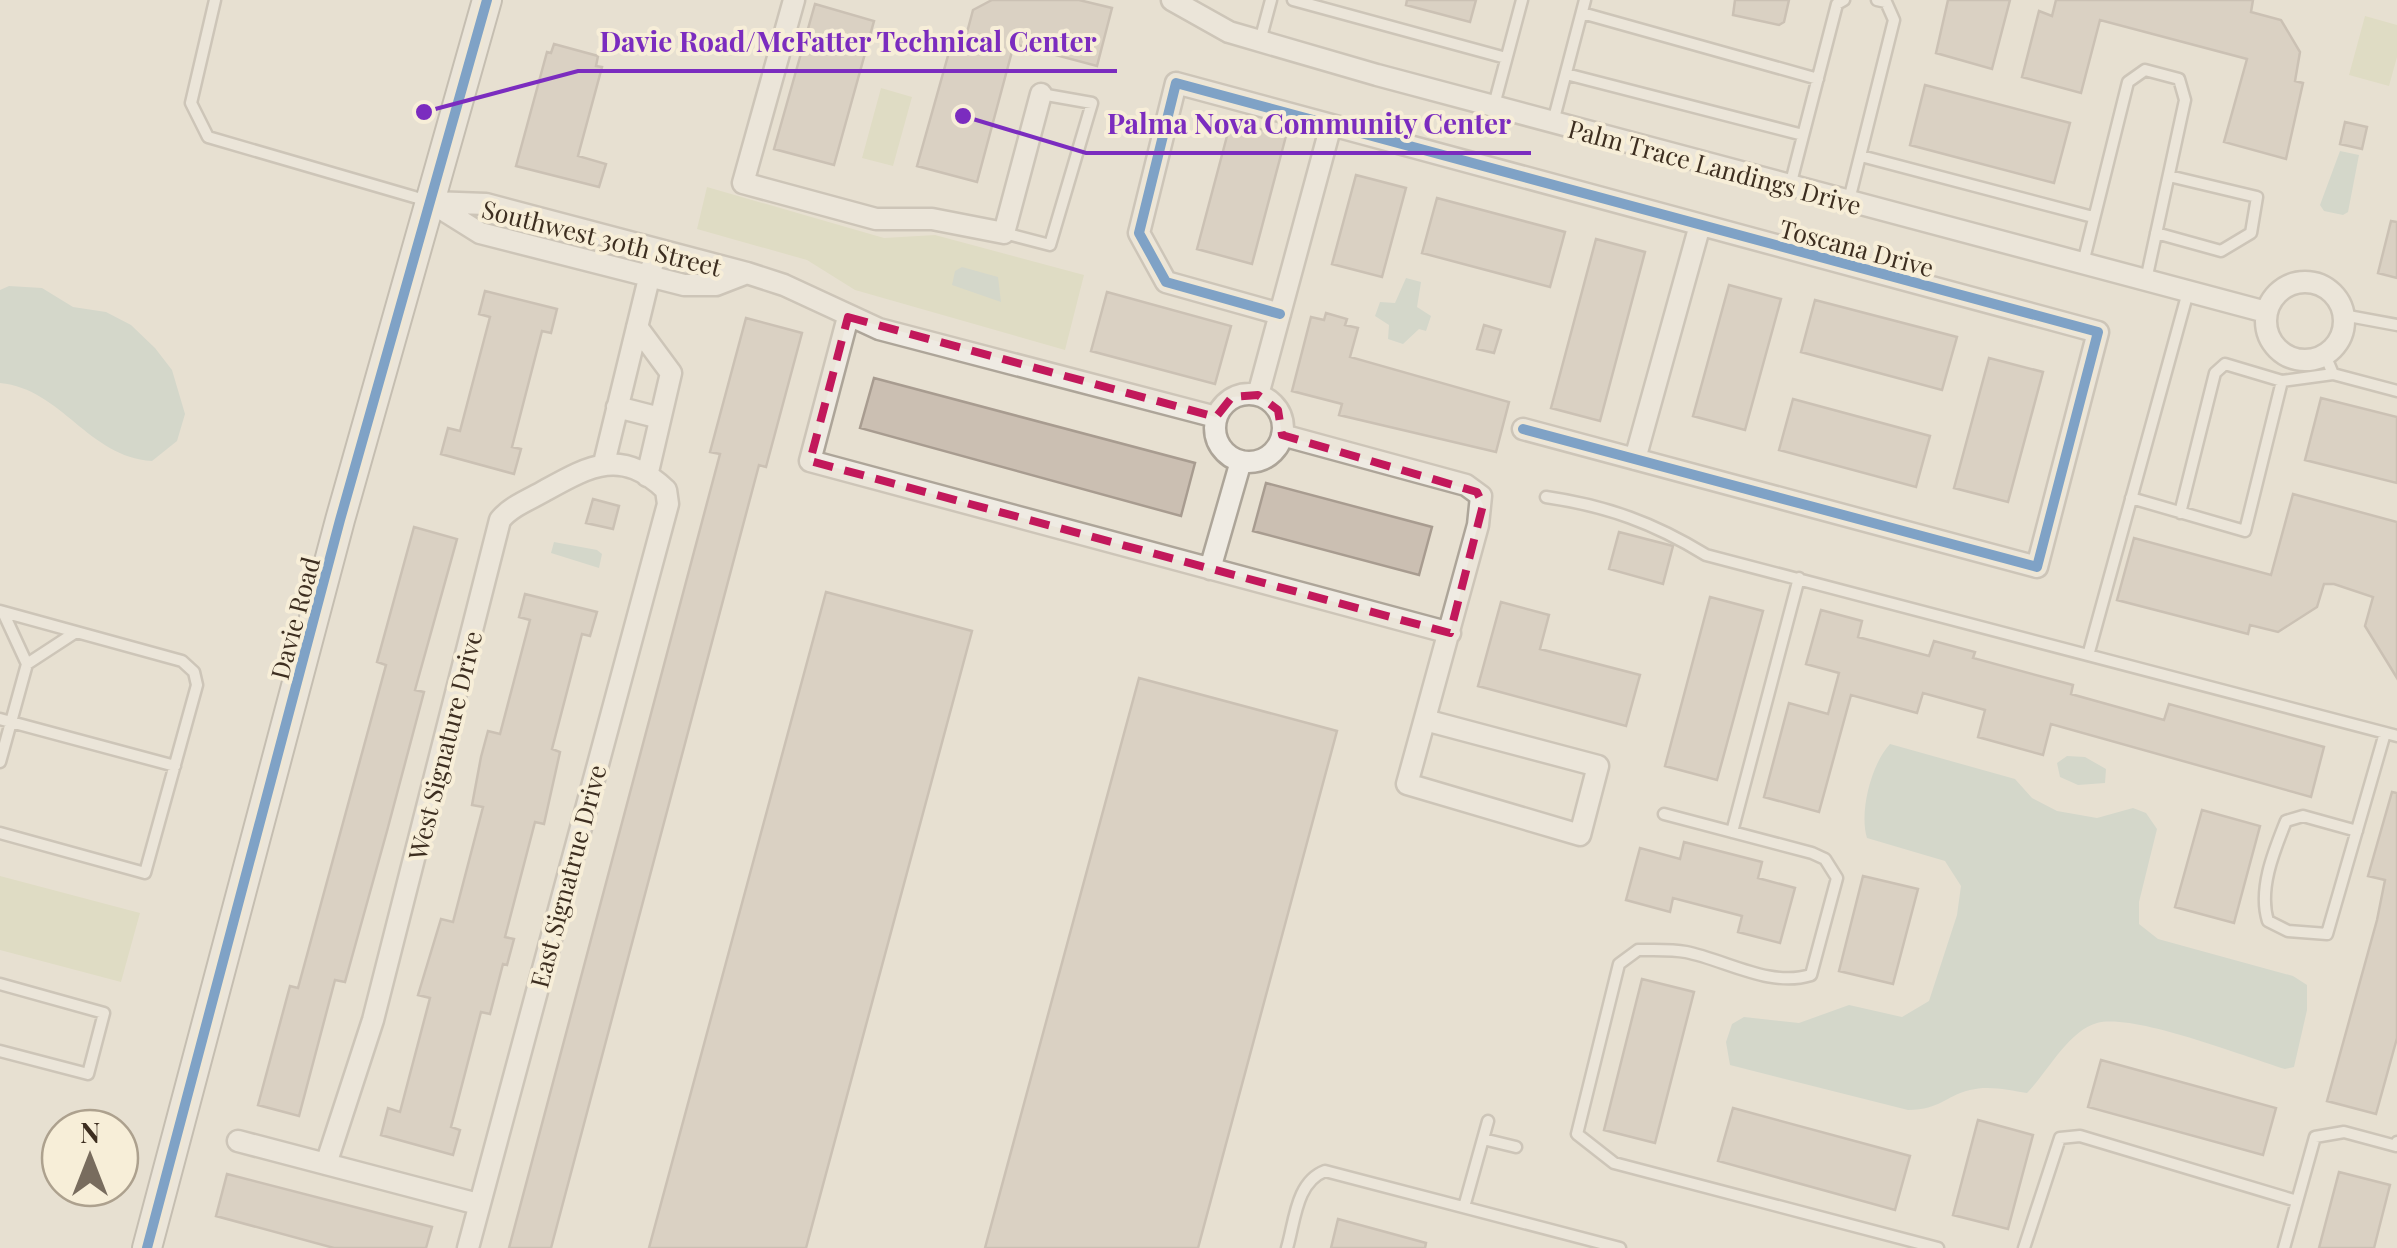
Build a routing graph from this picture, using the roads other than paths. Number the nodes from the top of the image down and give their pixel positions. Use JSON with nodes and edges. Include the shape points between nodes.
{"nodes":[{"id":1,"x":216,"y":0,"type":"edge"},
{"id":2,"x":487,"y":0,"type":"edge"},
{"id":3,"x":794,"y":0,"type":"edge"},
{"id":4,"x":1172,"y":0,"type":"edge"},
{"id":5,"x":1271,"y":0,"type":"edge"},
{"id":6,"x":1293,"y":0,"type":"edge"},
{"id":7,"x":1522,"y":0,"type":"edge"},
{"id":8,"x":1585,"y":0,"type":"edge"},
{"id":9,"x":1844,"y":0,"type":"edge"},
{"id":10,"x":1876,"y":0,"type":"edge"},
{"id":11,"x":1204,"y":8,"type":"edge"},
{"id":12,"x":1582,"y":13,"type":"junction"},
{"id":13,"x":1260,"y":40,"type":"junction"},
{"id":14,"x":1506,"y":58,"type":"junction"},
{"id":15,"x":1566,"y":74,"type":"junction"},
{"id":16,"x":1818,"y":79,"type":"junction"},
{"id":17,"x":1041,"y":94,"type":"joint"},
{"id":18,"x":1494,"y":107,"type":"junction"},
{"id":19,"x":1552,"y":123,"type":"junction"},
{"id":20,"x":1330,"y":125,"type":"junction"},
{"id":21,"x":1803,"y":135,"type":"junction"},
{"id":22,"x":1861,"y":156,"type":"junction"},
{"id":23,"x":2169,"y":176,"type":"junction"},
{"id":24,"x":1790,"y":186,"type":"junction"},
{"id":25,"x":1849,"y":201,"type":"junction"},
{"id":26,"x":431,"y":202,"type":"junction"},
{"id":27,"x":2093,"y":217,"type":"junction"},
{"id":28,"x":1700,"y":225,"type":"junction"},
{"id":29,"x":1004,"y":233,"type":"junction"},
{"id":30,"x":2156,"y":233,"type":"junction"},
{"id":31,"x":656,"y":250,"type":"junction"},
{"id":32,"x":2083,"y":263,"type":"junction"},
{"id":33,"x":747,"y":274,"type":"junction"},
{"id":34,"x":650,"y":276,"type":"junction"},
{"id":35,"x":2146,"y":280,"type":"junction"},
{"id":36,"x":2189,"y":291,"type":"junction"},
{"id":37,"x":2266,"y":312,"type":"junction"},
{"id":38,"x":1280,"y":314,"type":"junction"},
{"id":39,"x":2344,"y":315,"type":"junction"},
{"id":40,"x":848,"y":317,"type":"junction"},
{"id":41,"x":2397,"y":325,"type":"edge"},
{"id":42,"x":637,"y":327,"type":"junction"},
{"id":43,"x":2329,"y":364,"type":"junction"},
{"id":44,"x":2282,"y":381,"type":"junction"},
{"id":45,"x":2397,"y":391,"type":"edge"},
{"id":46,"x":1258,"y":395,"type":"junction"},
{"id":47,"x":617,"y":408,"type":"junction"},
{"id":48,"x":1216,"y":417,"type":"junction"},
{"id":49,"x":660,"y":418,"type":"junction"},
{"id":50,"x":1523,"y":428,"type":"dead end"},
{"id":51,"x":1282,"y":435,"type":"junction"},
{"id":52,"x":1635,"y":459,"type":"junction"},
{"id":53,"x":1241,"y":461,"type":"junction"},
{"id":54,"x":604,"y":463,"type":"junction"},
{"id":55,"x":648,"y":476,"type":"junction"},
{"id":56,"x":1546,"y":497,"type":"dead end"},
{"id":57,"x":2131,"y":498,"type":"junction"},
{"id":58,"x":2180,"y":513,"type":"junction"},
{"id":59,"x":1210,"y":569,"type":"junction"},
{"id":60,"x":1798,"y":578,"type":"junction"},
{"id":61,"x":2,"y":612,"type":"edge"},
{"id":62,"x":76,"y":632,"type":"junction"},
{"id":63,"x":1450,"y":633,"type":"junction"},
{"id":64,"x":2089,"y":652,"type":"junction"},
{"id":65,"x":27,"y":664,"type":"junction"},
{"id":66,"x":6,"y":720,"type":"edge"},
{"id":67,"x":1425,"y":720,"type":"junction"},
{"id":68,"x":2391,"y":734,"type":"edge"},
{"id":69,"x":0,"y":762,"type":"edge"},
{"id":70,"x":174,"y":766,"type":"junction"},
{"id":71,"x":1664,"y":814,"type":"dead end"},
{"id":72,"x":1732,"y":832,"type":"junction"},
{"id":73,"x":2357,"y":832,"type":"junction"},
{"id":74,"x":0,"y":833,"type":"edge"},
{"id":75,"x":0,"y":984,"type":"edge"},
{"id":76,"x":0,"y":1051,"type":"edge"},
{"id":77,"x":1488,"y":1121,"type":"dead end"},
{"id":78,"x":1483,"y":1139,"type":"junction"},
{"id":79,"x":238,"y":1140,"type":"dead end"},
{"id":80,"x":2397,"y":1142,"type":"edge"},
{"id":81,"x":1516,"y":1147,"type":"dead end"},
{"id":82,"x":326,"y":1164,"type":"junction"},
{"id":83,"x":2297,"y":1201,"type":"junction"},
{"id":84,"x":478,"y":1204,"type":"junction"},
{"id":85,"x":1464,"y":1207,"type":"junction"},
{"id":86,"x":147,"y":1248,"type":"edge"},
{"id":87,"x":468,"y":1248,"type":"edge"},
{"id":88,"x":1287,"y":1248,"type":"edge"},
{"id":89,"x":1620,"y":1248,"type":"edge"},
{"id":90,"x":1938,"y":1248,"type":"edge"},
{"id":91,"x":2024,"y":1248,"type":"edge"},
{"id":92,"x":2284,"y":1248,"type":"edge"}],
"edges":[{"from":1,"to":26,"type":"lane","via":[[190,103],[208,138]]},
{"from":2,"to":26,"type":"main road","name":"Davie Road"},
{"from":3,"to":29,"type":"street","via":[[743,183],[876,219],[932,219]]},
{"from":4,"to":11,"type":"street","name":"Palm Trace Landings Drive"},
{"from":5,"to":13,"type":"lane"},
{"from":6,"to":14,"type":"lane"},
{"from":7,"to":14,"type":"lane"},
{"from":8,"to":12,"type":"lane"},
{"from":9,"to":16,"type":"lane"},
{"from":10,"to":22,"type":"lane","via":[[1886,2],[1894,20]]},
{"from":11,"to":13,"type":"street","name":"Palm Trace Landings Drive","via":[[1230,32]]},
{"from":12,"to":15,"type":"lane"},
{"from":12,"to":16,"type":"lane"},
{"from":13,"to":18,"type":"street","name":"Palm Trace Landings Drive"},
{"from":14,"to":18,"type":"lane"},
{"from":15,"to":19,"type":"lane"},
{"from":15,"to":21,"type":"lane"},
{"from":16,"to":21,"type":"lane"},
{"from":17,"to":29,"type":"street"},
{"from":17,"to":29,"type":"lane","via":[[1092,103],[1050,245]]},
{"from":18,"to":19,"type":"street","name":"Palm Trace Landings Drive"},
{"from":19,"to":24,"type":"street","name":"Palm Trace Landings Drive"},
{"from":20,"to":28,"type":"street","name":"Toscana Drive"},
{"from":20,"to":38,"type":"street"},
{"from":20,"to":38,"type":"street","name":"Toscana Drive","via":[[1176,83],[1141,215],[1142,244],[1166,282]]},
{"from":21,"to":24,"type":"lane"},
{"from":22,"to":25,"type":"lane"},
{"from":22,"to":27,"type":"lane"},
{"from":23,"to":27,"type":"lane","via":[[2185,100],[2179,79],[2144,70],[2128,82]]},
{"from":23,"to":30,"type":"lane"},
{"from":23,"to":30,"type":"lane","via":[[2258,197],[2252,233],[2221,252]]},
{"from":24,"to":25,"type":"street","name":"Palm Trace Landings Drive"},
{"from":25,"to":32,"type":"street","name":"Palm Trace Landings Drive"},
{"from":26,"to":31,"type":"street","name":"Southwest 30th Street","via":[[486,204]]},
{"from":26,"to":34,"type":"street","name":"Southwest 30th Street","via":[[480,233]]},
{"from":26,"to":86,"type":"main road","name":"Davie Road"},
{"from":27,"to":32,"type":"lane"},
{"from":28,"to":52,"type":"street"},
{"from":28,"to":52,"type":"street","name":"Toscana Drive","via":[[2098,332],[2037,567]]},
{"from":30,"to":35,"type":"lane"},
{"from":31,"to":33,"type":"street","name":"Southwest 30th Street"},
{"from":31,"to":34,"type":"street"},
{"from":32,"to":35,"type":"street","name":"Palm Trace Landings Drive"},
{"from":33,"to":34,"type":"street","name":"Southwest 30th Street","via":[[702,287]]},
{"from":33,"to":40,"type":"street","name":"Southwest 30th Street"},
{"from":34,"to":42,"type":"street"},
{"from":35,"to":36,"type":"street","name":"Palm Trace Landings Drive"},
{"from":36,"to":37,"type":"street","name":"Palm Trace Landings Drive"},
{"from":36,"to":57,"type":"lane"},
{"from":37,"to":39,"type":"street","via":[[2281,290],[2306,282],[2331,292]]},
{"from":37,"to":43,"type":"street","via":[[2269,338],[2287,356]]},
{"from":38,"to":46,"type":"street"},
{"from":39,"to":41,"type":"lane"},
{"from":39,"to":43,"type":"street"},
{"from":40,"to":48,"type":"street","name":"Southwest 30th Street"},
{"from":40,"to":59,"type":"street","via":[[810,460]]},
{"from":42,"to":47,"type":"street"},
{"from":42,"to":49,"type":"street","via":[[671,373]]},
{"from":43,"to":44,"type":"lane"},
{"from":43,"to":45,"type":"lane"},
{"from":44,"to":58,"type":"lane","via":[[2224,364],[2215,373]]},
{"from":44,"to":58,"type":"lane","via":[[2245,531]]},
{"from":46,"to":48,"type":"street","via":[[1232,398]]},
{"from":46,"to":51,"type":"street","via":[[1278,410]]},
{"from":47,"to":49,"type":"street"},
{"from":47,"to":54,"type":"street"},
{"from":48,"to":53,"type":"street","via":[[1221,448]]},
{"from":49,"to":55,"type":"street"},
{"from":50,"to":52,"type":"street","name":"Toscana Drive"},
{"from":51,"to":53,"type":"street","via":[[1262,460]]},
{"from":51,"to":63,"type":"street","via":[[1466,485],[1481,496]]},
{"from":53,"to":59,"type":"street"},
{"from":54,"to":55,"type":"street"},
{"from":54,"to":82,"type":"street","name":"West Signature Drive","via":[[500,520],[372,1020]]},
{"from":55,"to":84,"type":"street","name":"East Signatrue Drive","via":[[666,490],[668,504]]},
{"from":56,"to":60,"type":"lane","via":[[1599,505],[1658,525],[1706,555]]},
{"from":57,"to":58,"type":"lane"},
{"from":57,"to":64,"type":"lane"},
{"from":59,"to":63,"type":"street"},
{"from":60,"to":64,"type":"lane"},
{"from":60,"to":72,"type":"lane"},
{"from":61,"to":62,"type":"lane"},
{"from":61,"to":65,"type":"lane"},
{"from":62,"to":65,"type":"lane"},
{"from":62,"to":70,"type":"lane","via":[[182,662],[194,672],[197,685]]},
{"from":63,"to":67,"type":"street"},
{"from":64,"to":68,"type":"lane"},
{"from":65,"to":66,"type":"lane"},
{"from":66,"to":69,"type":"lane"},
{"from":66,"to":70,"type":"lane"},
{"from":67,"to":67,"type":"street","via":[[1407,784],[1580,835],[1598,766]]},
{"from":68,"to":73,"type":"lane"},
{"from":70,"to":74,"type":"lane","via":[[145,872]]},
{"from":71,"to":72,"type":"lane"},
{"from":72,"to":90,"type":"lane","via":[[1826,859],[1838,878],[1811,975],[1795,980],[1684,951],[1638,950],[1619,964],[1577,1134],[1614,1163]]},
{"from":73,"to":73,"type":"lane","via":[[2327,934],[2288,931],[2268,921],[2272,856],[2286,821],[2303,816]]},
{"from":75,"to":76,"type":"lane","via":[[104,1012],[88,1074]]},
{"from":77,"to":78,"type":"lane"},
{"from":78,"to":81,"type":"lane"},
{"from":78,"to":85,"type":"lane"},
{"from":79,"to":82,"type":"street"},
{"from":80,"to":83,"type":"lane","via":[[2344,1132],[2315,1137]]},
{"from":82,"to":84,"type":"street"},
{"from":83,"to":91,"type":"lane","via":[[2080,1136],[2060,1138]]},
{"from":83,"to":92,"type":"lane"},
{"from":84,"to":87,"type":"street","name":"East Signatrue Drive"},
{"from":85,"to":88,"type":"lane","via":[[1325,1170],[1304,1187]]},
{"from":85,"to":89,"type":"lane"}]}
